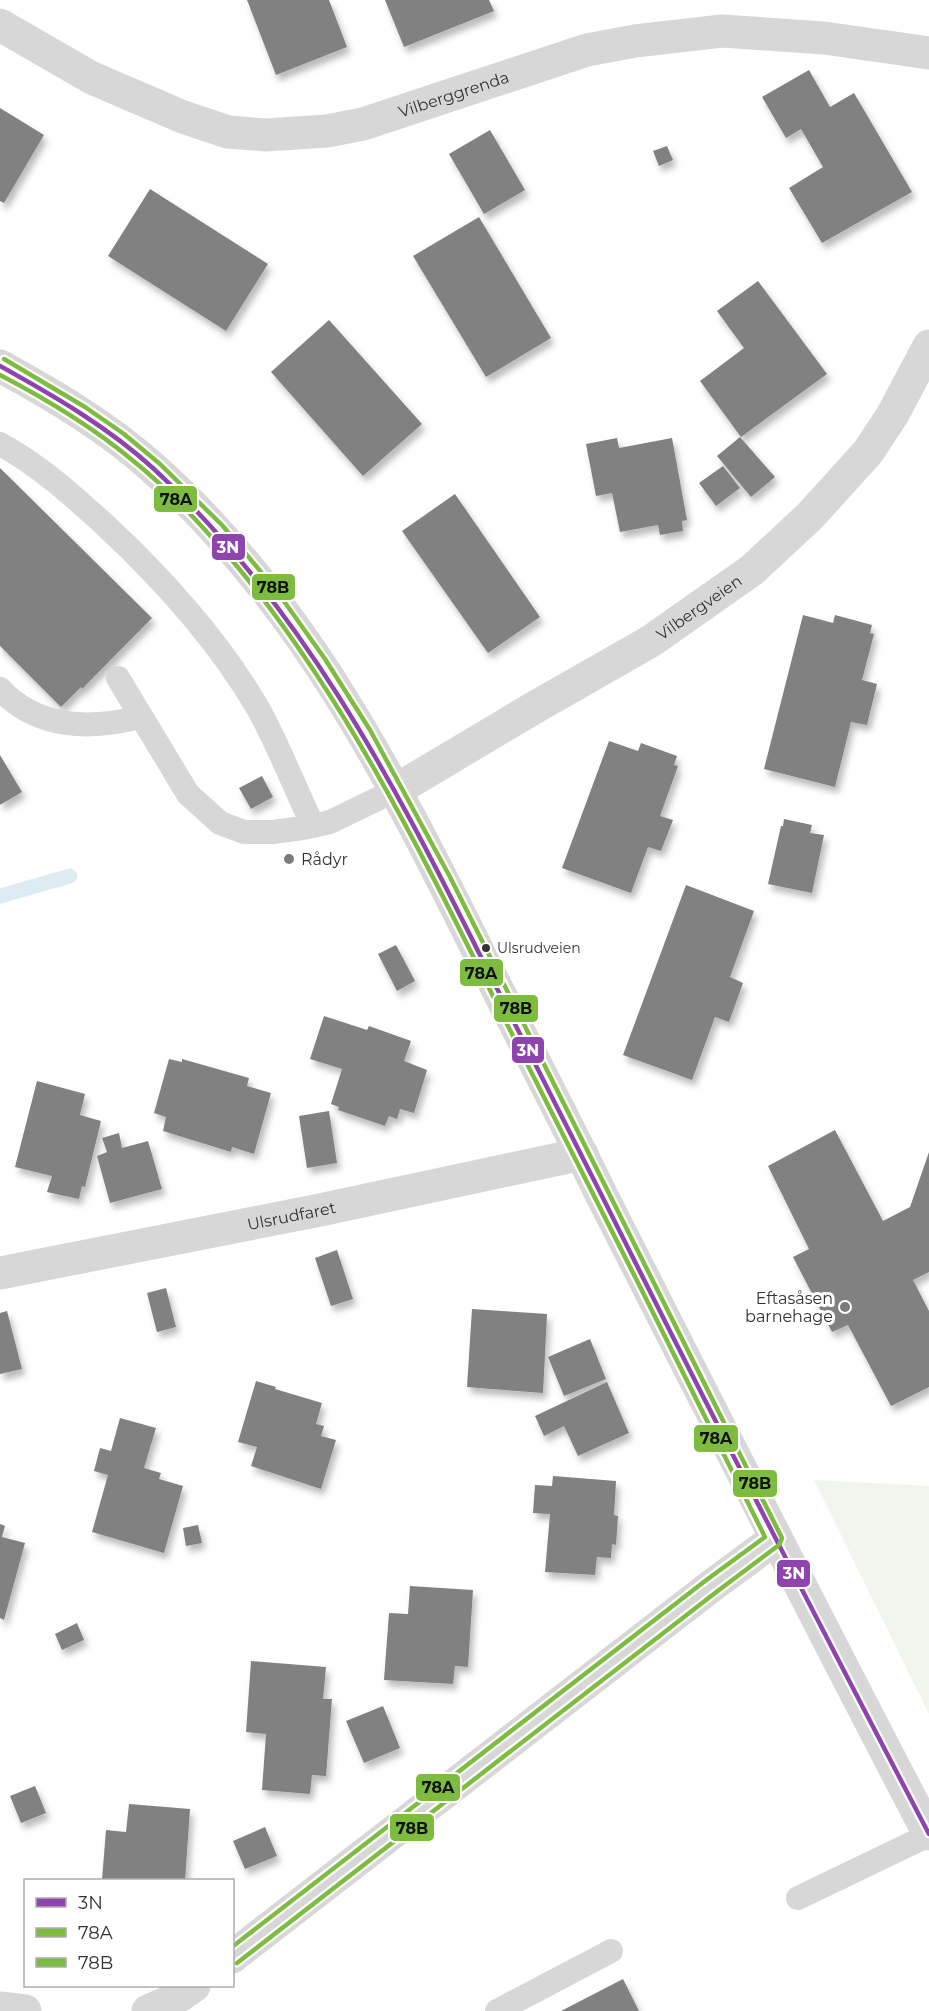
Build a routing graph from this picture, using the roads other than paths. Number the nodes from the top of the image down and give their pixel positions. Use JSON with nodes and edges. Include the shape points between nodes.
{"nodes":[{"id":1,"x":0,"y":26,"type":"edge"},
{"id":2,"x":929,"y":53,"type":"edge"},
{"id":3,"x":929,"y":346,"type":"edge"},
{"id":4,"x":0,"y":366,"type":"edge"},
{"id":5,"x":0,"y":444,"type":"edge"},
{"id":6,"x":118,"y":678,"type":"dead end"},
{"id":7,"x":0,"y":689,"type":"edge"},
{"id":8,"x":140,"y":717,"type":"junction"},
{"id":9,"x":396,"y":790,"type":"junction"},
{"id":10,"x":313,"y":826,"type":"junction"},
{"id":11,"x":582,"y":1154,"type":"junction"},
{"id":12,"x":0,"y":1273,"type":"edge"},
{"id":13,"x":775,"y":1539,"type":"junction"},
{"id":14,"x":929,"y":1835,"type":"edge"},
{"id":15,"x":798,"y":1898,"type":"dead end"},
{"id":16,"x":612,"y":1951,"type":"dead end"},
{"id":17,"x":234,"y":1955,"type":"edge"},
{"id":18,"x":193,"y":1987,"type":"edge"},
{"id":19,"x":0,"y":2008,"type":"edge"},
{"id":20,"x":25,"y":2011,"type":"edge"},
{"id":21,"x":148,"y":2011,"type":"edge"},
{"id":22,"x":496,"y":2011,"type":"edge"}],
"edges":[{"from":1,"to":2,"type":"street","name":"Vilberggrenda","via":[[92,78],[183,117],[228,132],[266,135],[363,124],[587,50],[646,40],[722,31],[824,38]]},
{"from":3,"to":9,"type":"street","name":"Vilbergveien","via":[[868,452],[810,516],[752,570],[651,641]]},
{"from":4,"to":9,"type":"street","via":[[118,440],[153,468],[226,540],[261,581],[327,674]]},
{"from":5,"to":10,"type":"lane","via":[[75,497],[123,542],[196,622],[260,712]]},
{"from":6,"to":8,"type":"lane"},
{"from":7,"to":8,"type":"lane","via":[[25,711],[61,723],[116,724]]},
{"from":8,"to":10,"type":"lane","via":[[188,794],[220,823],[244,832]]},
{"from":9,"to":10,"type":"lane","via":[[330,822]]},
{"from":9,"to":11,"type":"street"},
{"from":11,"to":12,"type":"street","name":"Ulsrudfaret"},
{"from":11,"to":13,"type":"street"},
{"from":13,"to":14,"type":"street"},
{"from":13,"to":17,"type":"street"},
{"from":14,"to":15,"type":"lane"},
{"from":16,"to":22,"type":"lane"},
{"from":18,"to":21,"type":"street"},
{"from":19,"to":20,"type":"street"}]}
